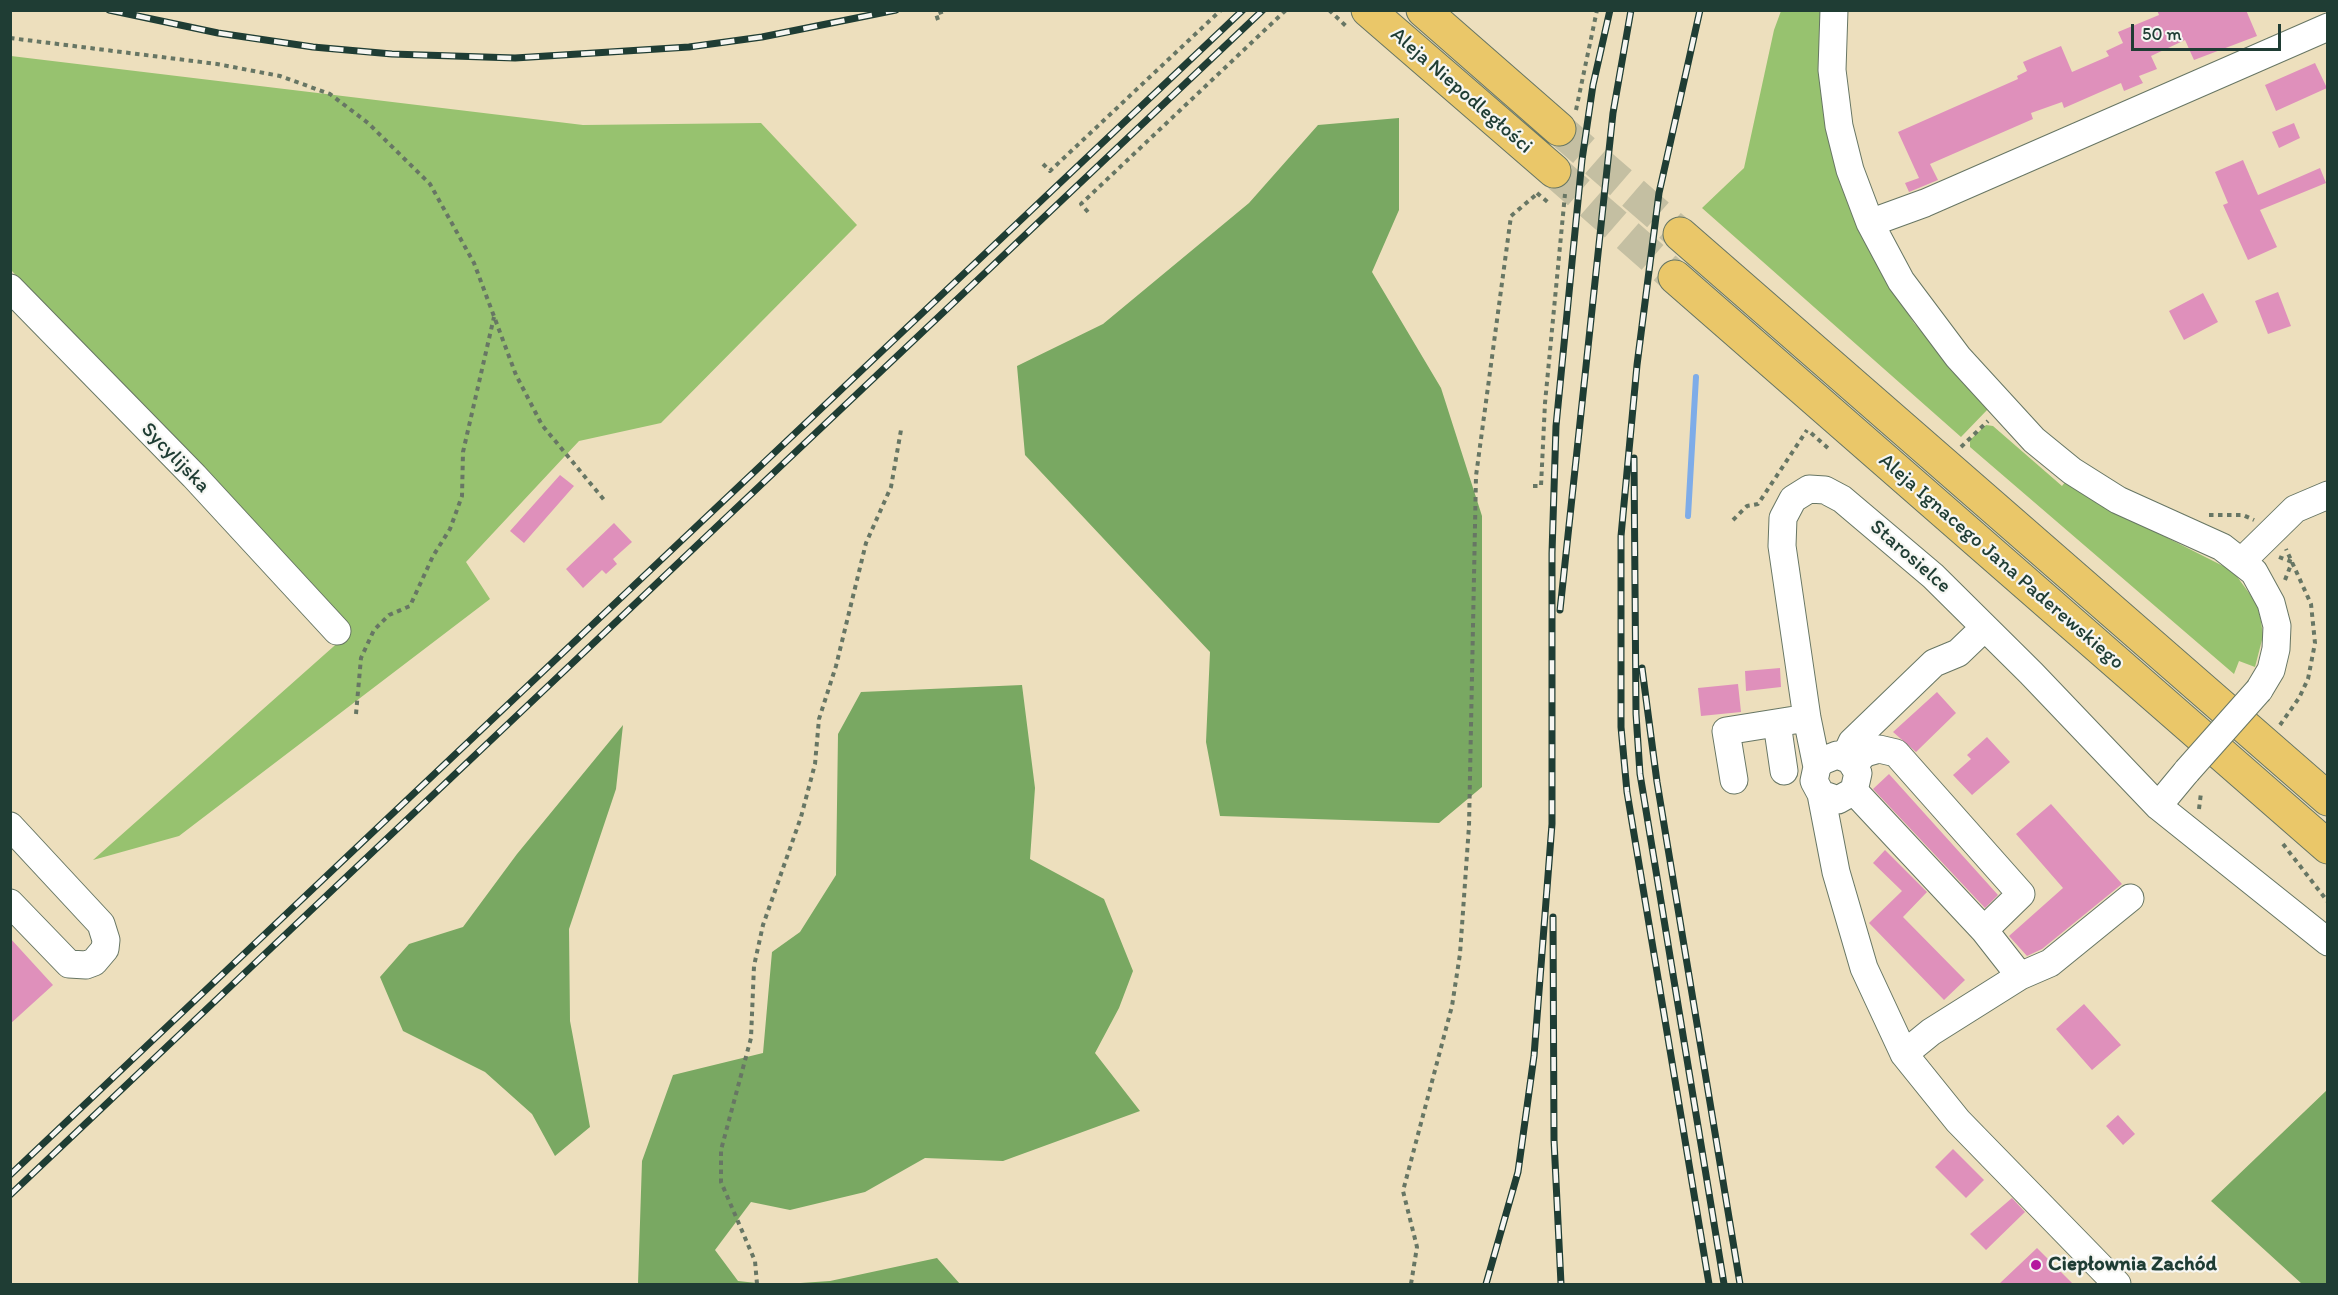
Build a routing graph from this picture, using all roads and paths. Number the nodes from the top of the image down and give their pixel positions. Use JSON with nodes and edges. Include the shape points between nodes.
{"nodes":[{"id":1,"x":947,"y":10,"type":"edge"},
{"id":2,"x":1221,"y":10,"type":"edge"},
{"id":3,"x":1286,"y":10,"type":"edge"},
{"id":4,"x":1368,"y":10,"type":"edge"},
{"id":5,"x":1423,"y":10,"type":"edge"},
{"id":6,"x":1597,"y":10,"type":"edge"},
{"id":7,"x":1834,"y":10,"type":"edge"},
{"id":8,"x":938,"y":20,"type":"dead end"},
{"id":9,"x":2328,"y":27,"type":"edge"},
{"id":10,"x":10,"y":38,"type":"edge"},
{"id":11,"x":1567,"y":120,"type":"joint"},
{"id":12,"x":1043,"y":164,"type":"dead end"},
{"id":13,"x":1552,"y":185,"type":"junction"},
{"id":14,"x":1088,"y":212,"type":"dead end"},
{"id":15,"x":1870,"y":223,"type":"junction"},
{"id":16,"x":1680,"y":234,"type":"tunnel mouth"},
{"id":17,"x":1675,"y":277,"type":"tunnel mouth"},
{"id":18,"x":10,"y":288,"type":"edge"},
{"id":19,"x":494,"y":317,"type":"junction"},
{"id":20,"x":1994,"y":414,"type":"dead end"},
{"id":21,"x":901,"y":430,"type":"dead end"},
{"id":22,"x":1808,"y":430,"type":"dead end"},
{"id":23,"x":1960,"y":447,"type":"dead end"},
{"id":24,"x":1533,"y":486,"type":"dead end"},
{"id":25,"x":2328,"y":495,"type":"edge"},
{"id":26,"x":605,"y":501,"type":"dead end"},
{"id":27,"x":1733,"y":520,"type":"dead end"},
{"id":28,"x":2242,"y":561,"type":"junction"},
{"id":29,"x":2292,"y":562,"type":"dead end"},
{"id":30,"x":1984,"y":628,"type":"junction"},
{"id":31,"x":337,"y":631,"type":"dead end"},
{"id":32,"x":356,"y":714,"type":"dead end"},
{"id":33,"x":1807,"y":718,"type":"junction"},
{"id":34,"x":1777,"y":723,"type":"junction"},
{"id":35,"x":2280,"y":725,"type":"dead end"},
{"id":36,"x":1849,"y":761,"type":"junction"},
{"id":37,"x":1817,"y":767,"type":"junction"},
{"id":38,"x":1784,"y":771,"type":"dead end"},
{"id":39,"x":1734,"y":780,"type":"dead end"},
{"id":40,"x":1854,"y":791,"type":"junction"},
{"id":41,"x":1821,"y":794,"type":"junction"},
{"id":42,"x":2328,"y":800,"type":"edge"},
{"id":43,"x":2158,"y":806,"type":"junction"},
{"id":44,"x":10,"y":826,"type":"edge"},
{"id":45,"x":2328,"y":847,"type":"edge"},
{"id":46,"x":2130,"y":898,"type":"dead end"},
{"id":47,"x":10,"y":903,"type":"edge"},
{"id":48,"x":1984,"y":930,"type":"junction"},
{"id":49,"x":2328,"y":942,"type":"edge"},
{"id":50,"x":2020,"y":976,"type":"junction"},
{"id":51,"x":1904,"y":1054,"type":"junction"},
{"id":52,"x":757,"y":1284,"type":"edge"},
{"id":53,"x":1411,"y":1284,"type":"edge"},
{"id":54,"x":2117,"y":1284,"type":"edge"}],
"edges":[{"from":1,"to":8,"type":"path","via":[[936,14]]},
{"from":2,"to":12,"type":"path","via":[[1050,171]]},
{"from":3,"to":14,"type":"path","via":[[1081,204]]},
{"from":4,"to":13,"type":"main road","name":"Aleja Niepodległości"},
{"from":5,"to":11,"type":"main road","name":"Aleja Niepodległości"},
{"from":6,"to":11,"type":"path"},
{"from":7,"to":15,"type":"street","via":[[1832,70],[1839,126]]},
{"from":9,"to":15,"type":"street","via":[[1925,203]]},
{"from":10,"to":19,"type":"path","via":[[217,64],[280,76],[330,94],[368,123],[430,184],[474,263]]},
{"from":13,"to":24,"type":"path","via":[[1541,486]]},
{"from":13,"to":53,"type":"path","via":[[1511,216],[1476,476],[1469,826],[1461,942],[1452,1006],[1402,1191],[1417,1246]]},
{"from":15,"to":28,"type":"street","via":[[1901,281],[1926,317],[2034,440],[2072,471],[2118,500],[2222,547]]},
{"from":16,"to":42,"type":"main road","name":"Aleja Ignacego Jana Paderewskiego"},
{"from":17,"to":45,"type":"main road","name":"Aleja Ignacego Jana Paderewskiego"},
{"from":18,"to":31,"type":"street","name":"Sycylijska","via":[[194,476]]},
{"from":19,"to":26,"type":"path","via":[[516,375],[542,425]]},
{"from":19,"to":32,"type":"path","via":[[464,452],[462,496],[450,529],[410,606],[389,615],[375,630],[361,658]]},
{"from":20,"to":23,"type":"path"},
{"from":21,"to":52,"type":"path","via":[[891,487],[866,543],[819,719],[815,764],[801,817],[763,925],[754,966],[750,1038],[721,1150],[721,1182],[755,1261]]},
{"from":22,"to":27,"type":"path","via":[[1758,504],[1747,506]]},
{"from":25,"to":28,"type":"street","via":[[2295,509]]},
{"from":28,"to":43,"type":"street","bridge":true,"via":[[2264,587],[2277,626],[2271,670],[2259,690]]},
{"from":29,"to":35,"type":"path","via":[[2311,604],[2315,643],[2308,678]]},
{"from":30,"to":33,"type":"street","name":"Starosielce","via":[[1933,576],[1842,499],[1825,490],[1809,489],[1793,499],[1783,518],[1782,546]]},
{"from":30,"to":36,"type":"street","via":[[1958,652],[1934,663],[1852,742]]},
{"from":30,"to":43,"type":"street","name":"Starosielce"},
{"from":33,"to":34,"type":"street"},
{"from":33,"to":37,"type":"street","name":"Starosielce"},
{"from":34,"to":38,"type":"street"},
{"from":34,"to":39,"type":"street","via":[[1726,731]]},
{"from":36,"to":37,"type":"street","via":[[1829,757]]},
{"from":36,"to":40,"type":"street","via":[[1858,782]]},
{"from":36,"to":48,"type":"street","via":[[1879,749],[1896,753],[2021,894]]},
{"from":37,"to":41,"type":"street","via":[[1814,781]]},
{"from":40,"to":41,"type":"street","via":[[1838,800]]},
{"from":40,"to":48,"type":"street"},
{"from":41,"to":51,"type":"street","via":[[1836,872],[1864,968]]},
{"from":43,"to":49,"type":"street","name":"Starosielce"},
{"from":44,"to":47,"type":"street","via":[[101,924],[105,949],[94,962],[69,963]]},
{"from":46,"to":50,"type":"street","via":[[2050,963]]},
{"from":48,"to":50,"type":"street"},
{"from":50,"to":51,"type":"street","via":[[1931,1032]]},
{"from":51,"to":54,"type":"street","via":[[1958,1121]]}]}
